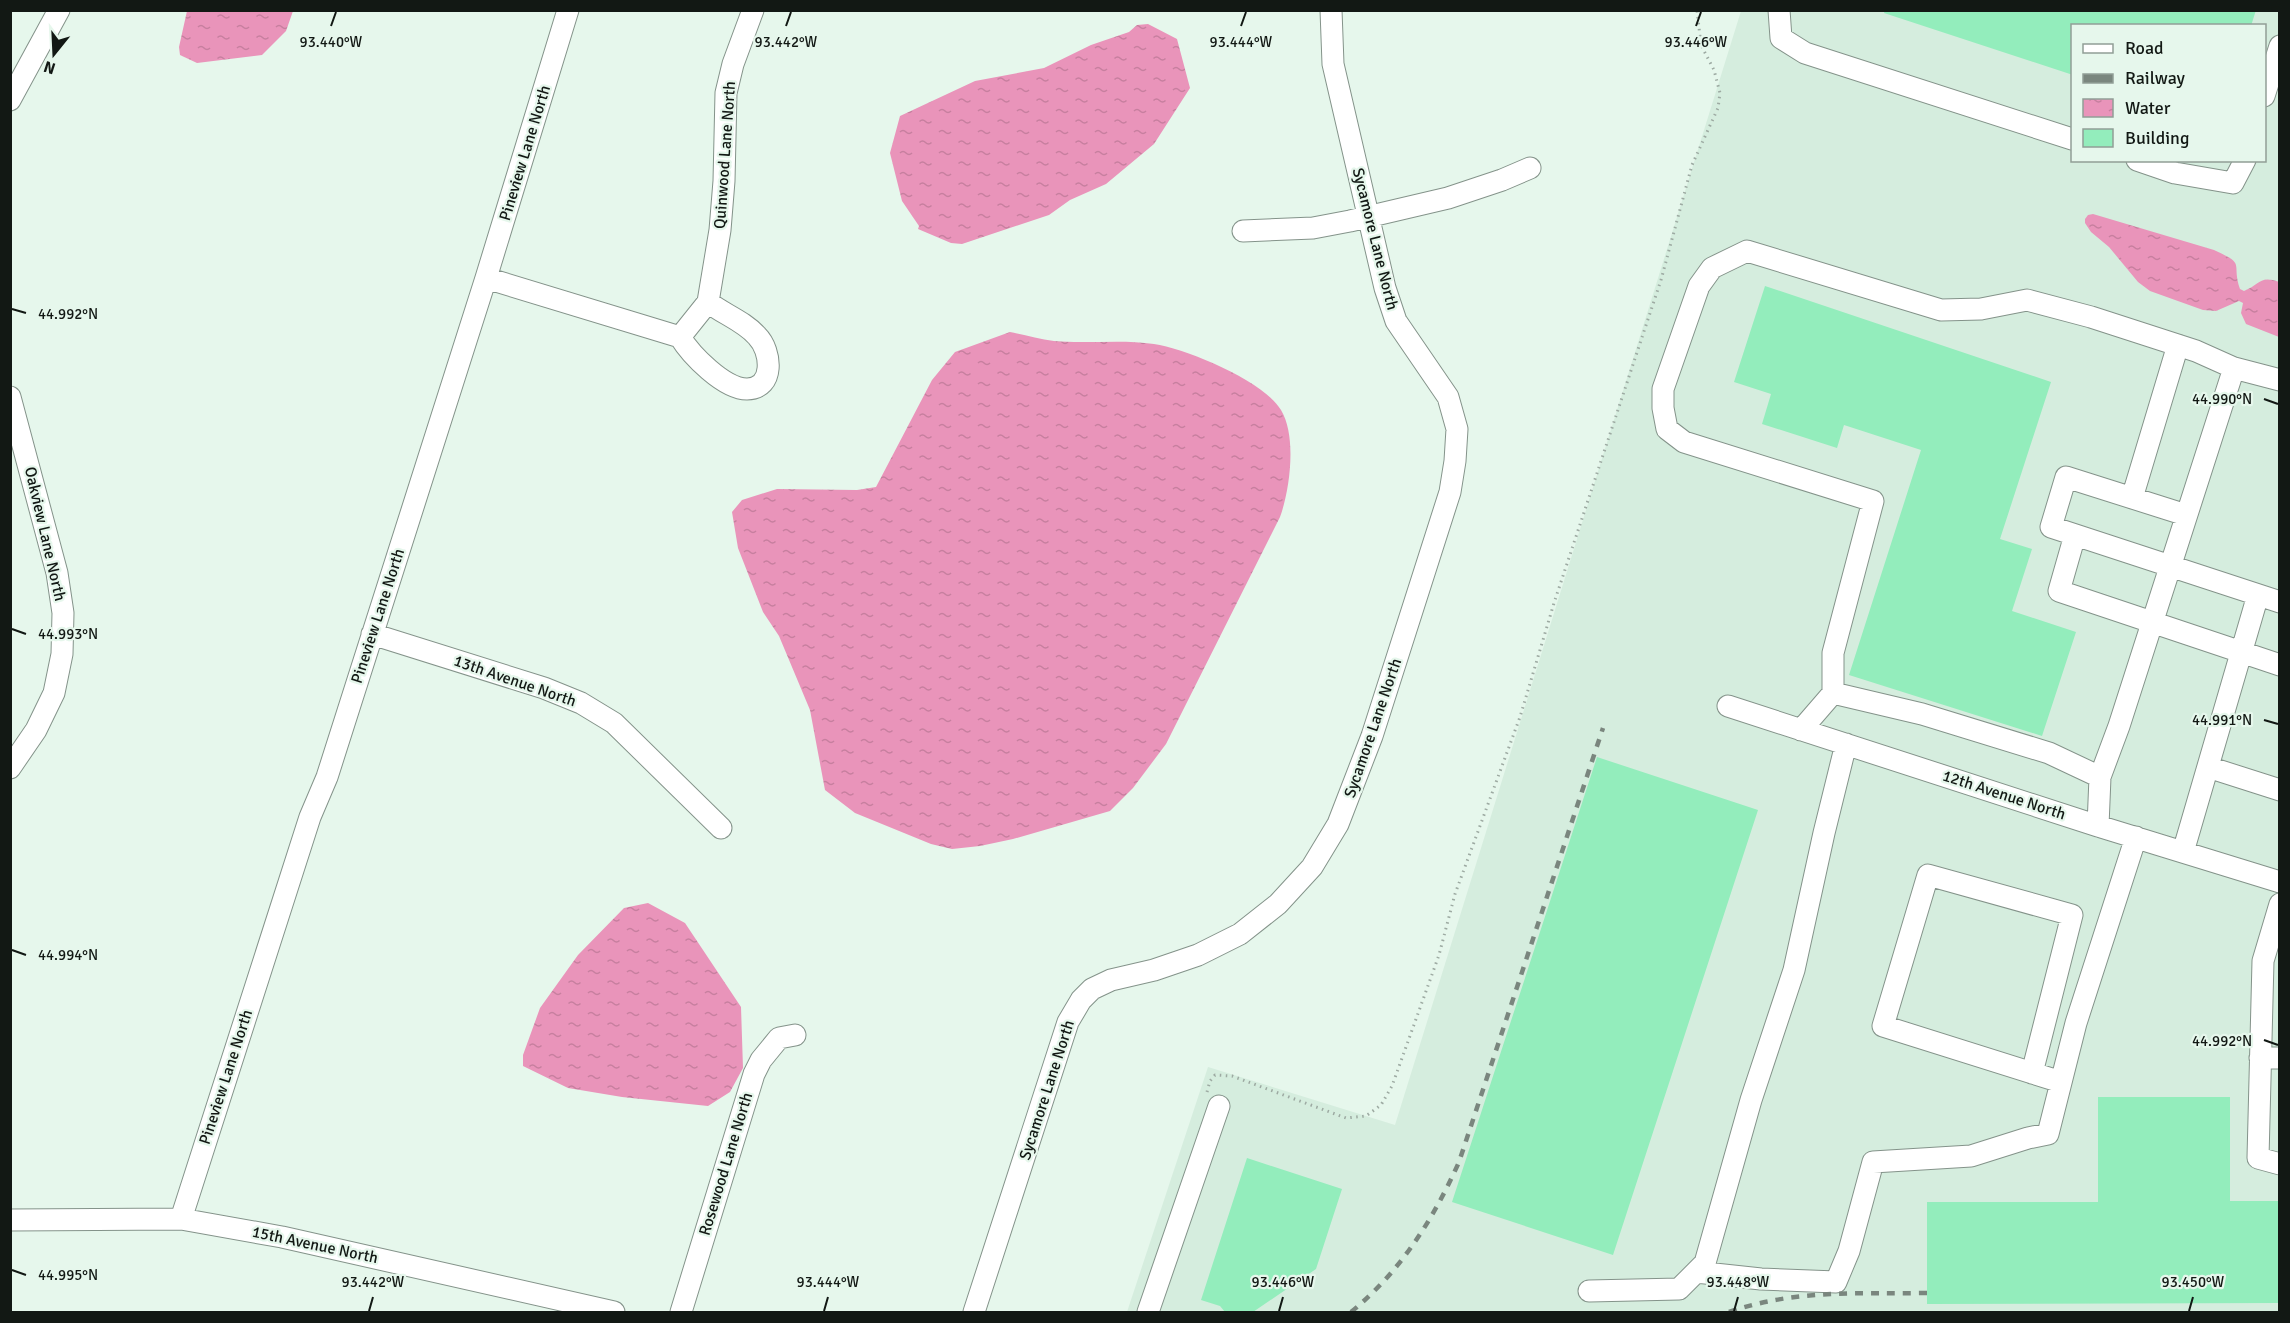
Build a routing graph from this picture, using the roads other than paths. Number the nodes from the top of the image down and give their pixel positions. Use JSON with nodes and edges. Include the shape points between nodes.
{"nodes":[{"id":1,"x":59,"y":10,"type":"edge"},
{"id":2,"x":568,"y":10,"type":"edge"},
{"id":3,"x":753,"y":10,"type":"edge"},
{"id":4,"x":1331,"y":10,"type":"edge"},
{"id":5,"x":1779,"y":10,"type":"edge"},
{"id":6,"x":2280,"y":46,"type":"edge"},
{"id":7,"x":2266,"y":93,"type":"edge"},
{"id":8,"x":10,"y":100,"type":"edge"},
{"id":9,"x":2071,"y":138,"type":"edge"},
{"id":10,"x":2143,"y":162,"type":"edge"},
{"id":11,"x":2244,"y":162,"type":"edge"},
{"id":12,"x":1530,"y":168,"type":"dead end"},
{"id":13,"x":1368,"y":217,"type":"junction"},
{"id":14,"x":1243,"y":231,"type":"dead end"},
{"id":15,"x":486,"y":278,"type":"junction"},
{"id":16,"x":708,"y":302,"type":"junction"},
{"id":17,"x":680,"y":337,"type":"junction"},
{"id":18,"x":2178,"y":345,"type":"junction"},
{"id":19,"x":2234,"y":368,"type":"junction"},
{"id":20,"x":2280,"y":380,"type":"edge"},
{"id":21,"x":10,"y":397,"type":"edge"},
{"id":22,"x":2132,"y":498,"type":"junction"},
{"id":23,"x":2186,"y":515,"type":"junction"},
{"id":24,"x":2075,"y":535,"type":"junction"},
{"id":25,"x":2169,"y":567,"type":"junction"},
{"id":26,"x":2258,"y":595,"type":"junction"},
{"id":27,"x":2280,"y":602,"type":"edge"},
{"id":28,"x":2151,"y":623,"type":"junction"},
{"id":29,"x":372,"y":634,"type":"junction"},
{"id":30,"x":2241,"y":653,"type":"junction"},
{"id":31,"x":2280,"y":665,"type":"edge"},
{"id":32,"x":1833,"y":693,"type":"junction"},
{"id":33,"x":1728,"y":706,"type":"dead end"},
{"id":34,"x":1801,"y":730,"type":"junction"},
{"id":35,"x":1846,"y":744,"type":"junction"},
{"id":36,"x":2208,"y":767,"type":"junction"},
{"id":37,"x":10,"y":768,"type":"edge"},
{"id":38,"x":2100,"y":777,"type":"junction"},
{"id":39,"x":2280,"y":790,"type":"edge"},
{"id":40,"x":2098,"y":826,"type":"junction"},
{"id":41,"x":721,"y":828,"type":"dead end"},
{"id":42,"x":2136,"y":837,"type":"junction"},
{"id":43,"x":2183,"y":852,"type":"junction"},
{"id":44,"x":2280,"y":882,"type":"edge"},
{"id":45,"x":2280,"y":904,"type":"edge"},
{"id":46,"x":2058,"y":970,"type":"junction"},
{"id":47,"x":2091,"y":979,"type":"junction"},
{"id":48,"x":795,"y":1035,"type":"dead end"},
{"id":49,"x":2270,"y":1058,"type":"edge"},
{"id":50,"x":2032,"y":1073,"type":"junction"},
{"id":51,"x":2061,"y":1082,"type":"junction"},
{"id":52,"x":1219,"y":1106,"type":"dead end"},
{"id":53,"x":2280,"y":1164,"type":"edge"},
{"id":54,"x":181,"y":1219,"type":"junction"},
{"id":55,"x":10,"y":1220,"type":"edge"},
{"id":56,"x":1696,"y":1272,"type":"junction"},
{"id":57,"x":1589,"y":1292,"type":"dead end"},
{"id":58,"x":614,"y":1312,"type":"edge"},
{"id":59,"x":681,"y":1312,"type":"edge"},
{"id":60,"x":974,"y":1312,"type":"edge"},
{"id":61,"x":1148,"y":1312,"type":"edge"}],
"edges":[{"from":1,"to":8,"type":"street"},
{"from":2,"to":15,"type":"street","name":"Pineview Lane North"},
{"from":3,"to":16,"type":"street","name":"Quinwood Lane North","via":[[726,93],[721,221]]},
{"from":4,"to":13,"type":"street","name":"Sycamore Lane North","via":[[1333,64]]},
{"from":5,"to":9,"type":"street","via":[[1781,38],[1805,53]]},
{"from":6,"to":7,"type":"street"},
{"from":10,"to":11,"type":"street","via":[[2175,173],[2233,183]]},
{"from":12,"to":13,"type":"street","via":[[1448,198]]},
{"from":13,"to":14,"type":"street","via":[[1313,228]]},
{"from":13,"to":60,"type":"street","name":"Sycamore Lane North","via":[[1396,321],[1448,397],[1457,429],[1450,492],[1364,762],[1338,824],[1312,867],[1278,904],[1240,934],[1198,955],[1111,980],[1092,988],[1081,1000],[1068,1022]]},
{"from":15,"to":17,"type":"street"},
{"from":15,"to":29,"type":"street","name":"Pineview Lane North"},
{"from":16,"to":17,"type":"street","name":"Quinwood Lane North"},
{"from":16,"to":17,"type":"street","via":[[758,336],[768,363],[768,376],[760,385],[748,389],[734,387],[697,357]]},
{"from":18,"to":19,"type":"street"},
{"from":18,"to":22,"type":"street"},
{"from":18,"to":32,"type":"street","via":[[2027,300],[1982,309],[1941,310],[1747,250],[1712,268],[1699,286],[1663,389],[1667,429],[1684,442],[1873,501],[1833,653]]},
{"from":19,"to":20,"type":"street"},
{"from":19,"to":23,"type":"street"},
{"from":21,"to":37,"type":"street","name":"Oakview Lane North","via":[[57,573],[63,613],[62,654],[54,693],[36,730]]},
{"from":22,"to":23,"type":"street"},
{"from":22,"to":24,"type":"street","via":[[2066,477],[2051,527]]},
{"from":23,"to":25,"type":"street"},
{"from":24,"to":25,"type":"street"},
{"from":24,"to":28,"type":"street","via":[[2059,591]]},
{"from":25,"to":26,"type":"street"},
{"from":25,"to":28,"type":"street"},
{"from":26,"to":27,"type":"street"},
{"from":26,"to":30,"type":"street"},
{"from":28,"to":30,"type":"street"},
{"from":28,"to":38,"type":"street"},
{"from":29,"to":41,"type":"street","name":"13th Avenue North","via":[[580,703],[614,723]]},
{"from":29,"to":54,"type":"street","name":"Pineview Lane North"},
{"from":30,"to":31,"type":"street"},
{"from":30,"to":36,"type":"street"},
{"from":32,"to":34,"type":"street"},
{"from":32,"to":38,"type":"street","via":[[1922,714],[2038,750]]},
{"from":33,"to":34,"type":"street","name":"12th Avenue North"},
{"from":34,"to":35,"type":"street","name":"12th Avenue North"},
{"from":35,"to":40,"type":"street","name":"12th Avenue North"},
{"from":35,"to":56,"type":"street","via":[[1794,970],[1751,1100],[1705,1263]]},
{"from":36,"to":39,"type":"street"},
{"from":36,"to":43,"type":"street"},
{"from":38,"to":40,"type":"street"},
{"from":40,"to":42,"type":"street","name":"12th Avenue North"},
{"from":42,"to":43,"type":"street","name":"12th Avenue North"},
{"from":42,"to":47,"type":"street"},
{"from":43,"to":44,"type":"street","name":"12th Avenue North"},
{"from":45,"to":49,"type":"street","via":[[2263,962]]},
{"from":46,"to":47,"type":"street"},
{"from":46,"to":50,"type":"street"},
{"from":46,"to":50,"type":"street","via":[[2072,915],[1928,875],[1883,1026]]},
{"from":47,"to":51,"type":"street"},
{"from":48,"to":59,"type":"street","name":"Rosewood Lane North","via":[[779,1038],[754,1074]]},
{"from":49,"to":53,"type":"street","via":[[2258,1158]]},
{"from":50,"to":51,"type":"street"},
{"from":51,"to":56,"type":"street","via":[[2048,1134],[1971,1156],[1873,1162],[1849,1251],[1836,1282]]},
{"from":52,"to":61,"type":"street"},
{"from":54,"to":55,"type":"street","name":"15th Avenue North"},
{"from":54,"to":58,"type":"street","name":"15th Avenue North","via":[[282,1237]]},
{"from":56,"to":57,"type":"street","via":[[1679,1290]]}]}
